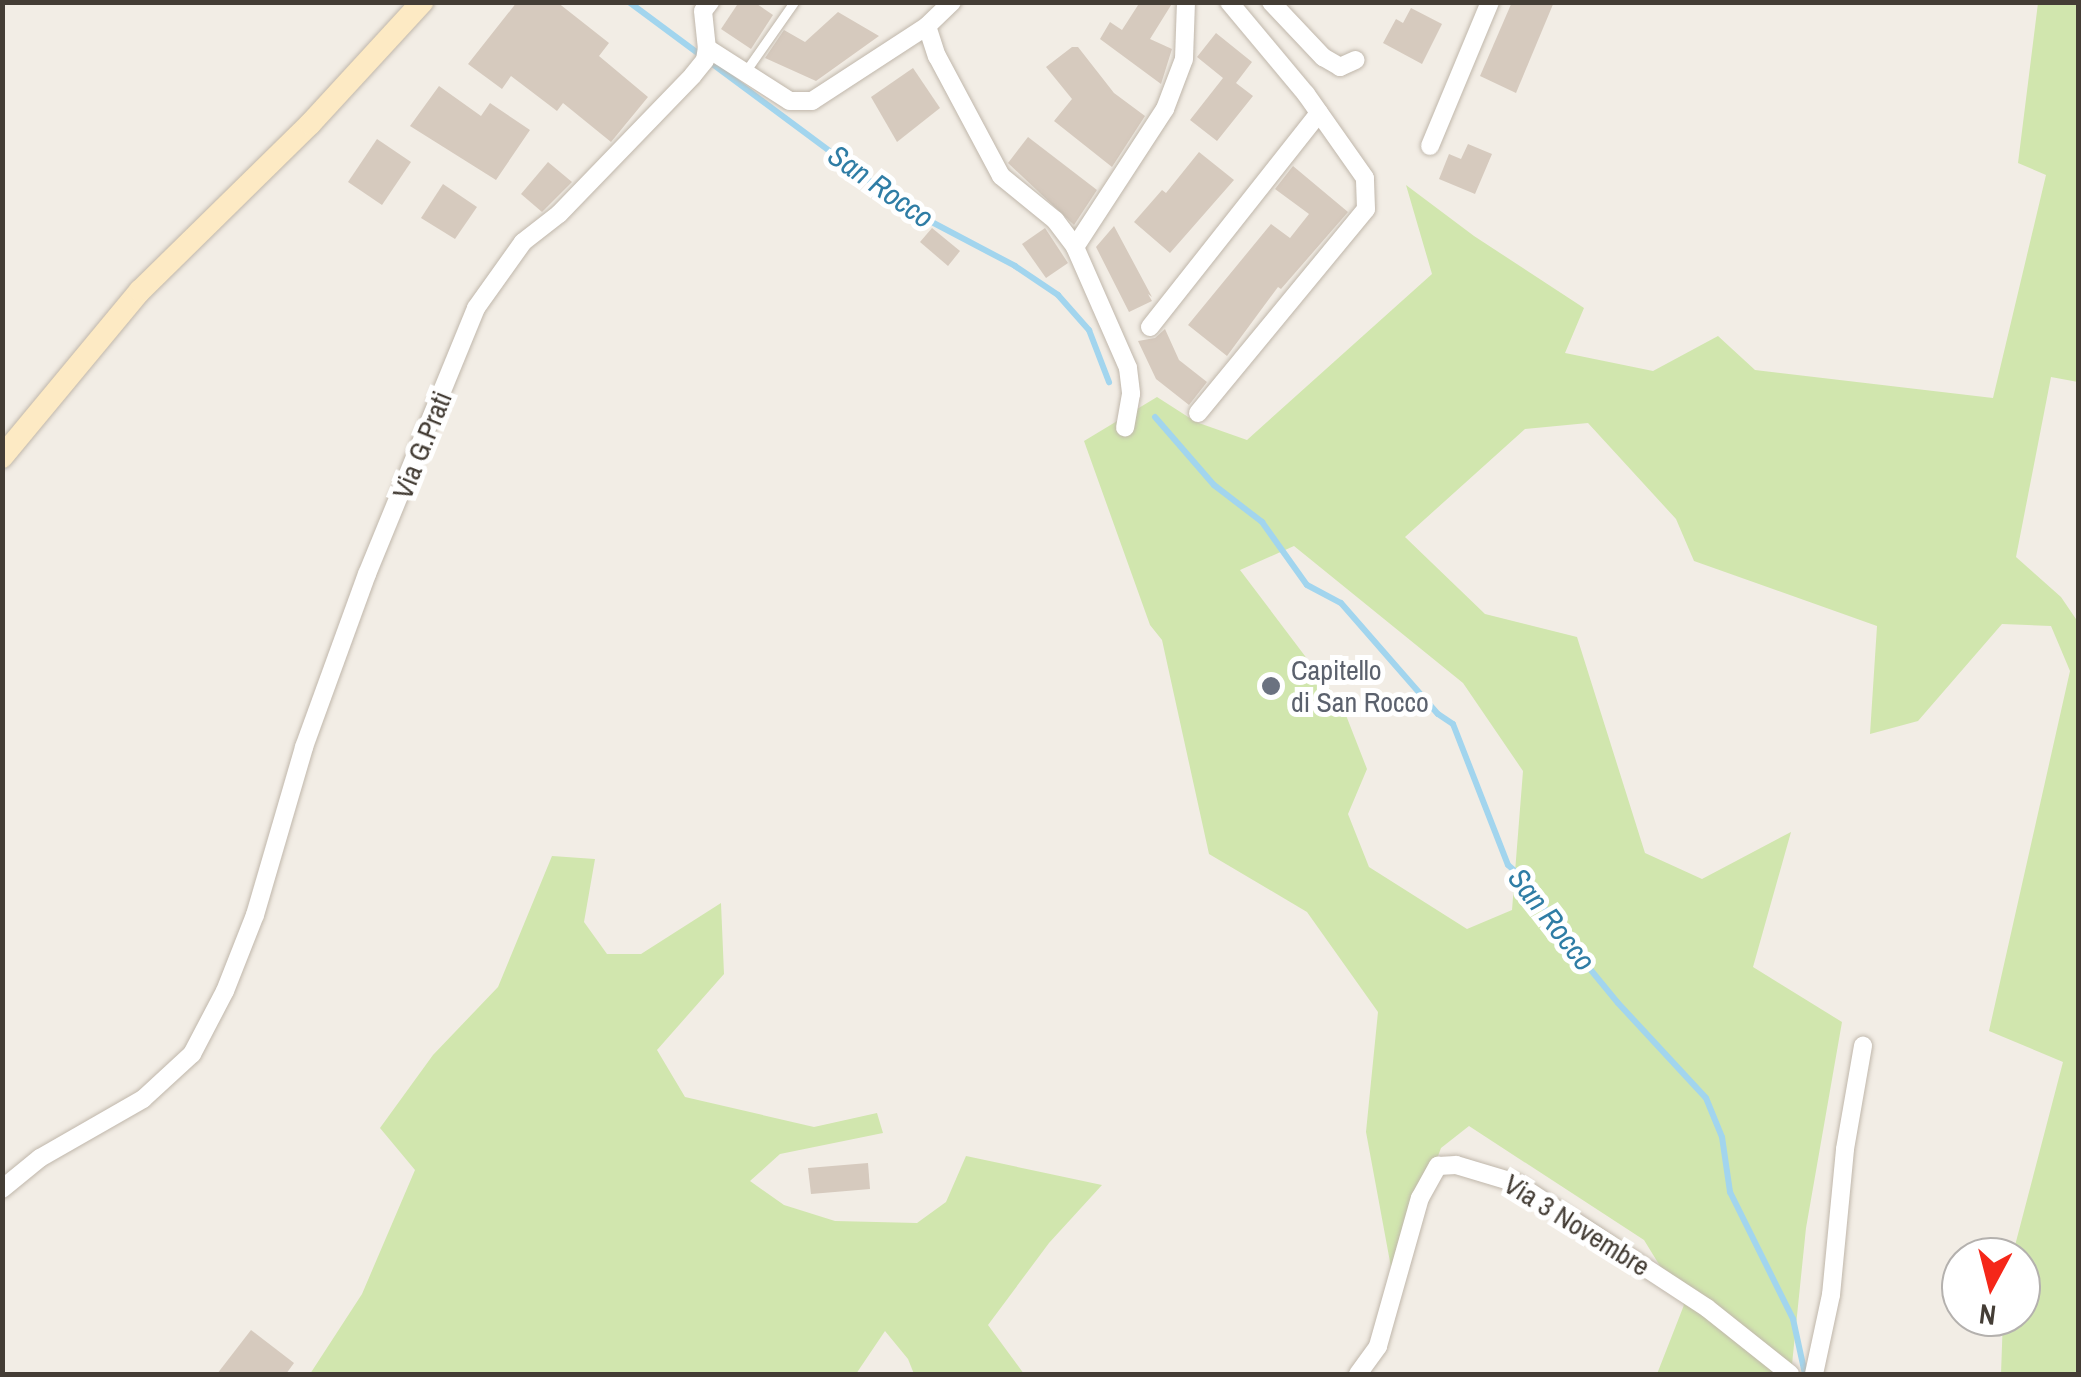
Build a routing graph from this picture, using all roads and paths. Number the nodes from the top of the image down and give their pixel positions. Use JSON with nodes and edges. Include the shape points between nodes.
{"nodes":[{"id":1,"x":422,"y":2,"type":"edge"},
{"id":2,"x":710,"y":2,"type":"edge"},
{"id":3,"x":794,"y":2,"type":"edge"},
{"id":4,"x":952,"y":2,"type":"edge"},
{"id":5,"x":1186,"y":2,"type":"edge"},
{"id":6,"x":1229,"y":2,"type":"edge"},
{"id":7,"x":1271,"y":2,"type":"edge"},
{"id":8,"x":1490,"y":2,"type":"edge"},
{"id":9,"x":927,"y":26,"type":"junction"},
{"id":10,"x":706,"y":54,"type":"junction"},
{"id":11,"x":1356,"y":60,"type":"dead end"},
{"id":12,"x":745,"y":72,"type":"junction"},
{"id":13,"x":1320,"y":114,"type":"junction"},
{"id":14,"x":1430,"y":146,"type":"dead end"},
{"id":15,"x":1075,"y":247,"type":"junction"},
{"id":16,"x":1150,"y":327,"type":"dead end"},
{"id":17,"x":1198,"y":412,"type":"dead end"},
{"id":18,"x":1125,"y":427,"type":"dead end"},
{"id":19,"x":2,"y":457,"type":"edge"},
{"id":20,"x":1863,"y":1046,"type":"dead end"},
{"id":21,"x":2,"y":1189,"type":"edge"},
{"id":22,"x":1358,"y":1374,"type":"edge"},
{"id":23,"x":1790,"y":1374,"type":"edge"},
{"id":24,"x":1814,"y":1374,"type":"edge"}],
"edges":[{"from":1,"to":19,"type":"main road","via":[[310,124],[140,291]]},
{"from":2,"to":10,"type":"street","via":[[703,11]]},
{"from":3,"to":12,"type":"lane"},
{"from":4,"to":9,"type":"street"},
{"from":5,"to":15,"type":"street","via":[[1184,59],[1165,110]]},
{"from":6,"to":13,"type":"street"},
{"from":7,"to":11,"type":"street","via":[[1322,57],[1340,67]]},
{"from":8,"to":14,"type":"street"},
{"from":9,"to":12,"type":"street","via":[[812,102],[790,101]]},
{"from":9,"to":15,"type":"street","via":[[1001,176],[1055,220]]},
{"from":10,"to":12,"type":"street"},
{"from":10,"to":21,"type":"street","name":"Via G.Prati","via":[[559,214],[522,242],[486,288],[367,574],[304,747],[255,915],[192,1054],[144,1099],[81,1132]]},
{"from":13,"to":16,"type":"street"},
{"from":13,"to":17,"type":"street","via":[[1364,178],[1366,208]]},
{"from":15,"to":18,"type":"street","via":[[1128,368]]},
{"from":20,"to":24,"type":"street"},
{"from":22,"to":23,"type":"street","name":"Via 3 Novembre","via":[[1378,1346],[1420,1198],[1438,1166],[1456,1165],[1516,1184],[1707,1308]]}]}
